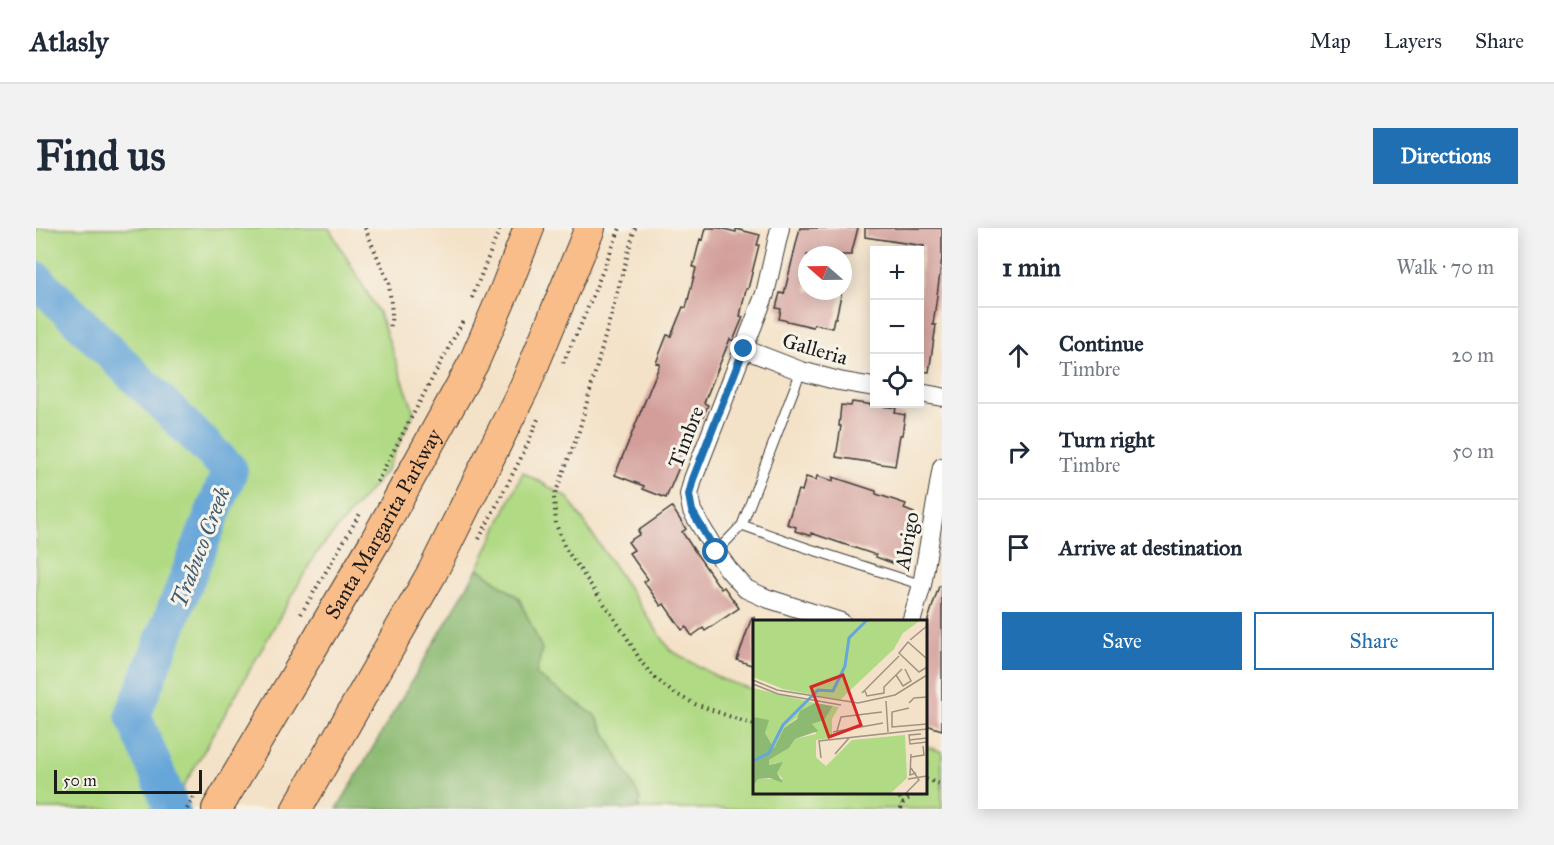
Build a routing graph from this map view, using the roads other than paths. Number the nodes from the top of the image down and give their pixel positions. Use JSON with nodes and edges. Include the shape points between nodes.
{"nodes":[{"id":1,"x":529,"y":228,"type":"edge"},
{"id":2,"x":590,"y":228,"type":"edge"},
{"id":3,"x":780,"y":228,"type":"edge"},
{"id":4,"x":744,"y":349,"type":"junction"},
{"id":5,"x":801,"y":371,"type":"junction"},
{"id":6,"x":870,"y":386,"type":"edge"},
{"id":7,"x":924,"y":394,"type":"edge"},
{"id":8,"x":942,"y":397,"type":"edge"},
{"id":9,"x":942,"y":467,"type":"edge"},
{"id":10,"x":742,"y":525,"type":"junction"},
{"id":11,"x":716,"y":552,"type":"junction"},
{"id":12,"x":922,"y":585,"type":"junction"},
{"id":13,"x":838,"y":620,"type":"edge"},
{"id":14,"x":911,"y":620,"type":"edge"},
{"id":15,"x":217,"y":809,"type":"edge"},
{"id":16,"x":297,"y":809,"type":"edge"}],
"edges":[{"from":1,"to":15,"type":"main road","name":"Santa Margarita Parkway","via":[[474,362],[374,543]]},
{"from":2,"to":16,"type":"main road","via":[[525,386],[432,573]]},
{"from":3,"to":4,"type":"street","name":"Timbre","via":[[765,294]]},
{"from":4,"to":5,"type":"street","name":"Galleria"},
{"from":4,"to":11,"type":"street","name":"Timbre","via":[[689,495],[692,511]]},
{"from":5,"to":6,"type":"street","name":"Galleria"},
{"from":5,"to":10,"type":"lane"},
{"from":7,"to":8,"type":"street"},
{"from":9,"to":12,"type":"street","name":"Abrigo"},
{"from":10,"to":11,"type":"lane"},
{"from":10,"to":12,"type":"lane"},
{"from":11,"to":13,"type":"street","name":"Timbre","via":[[746,589]]},
{"from":12,"to":14,"type":"street","name":"Abrigo"}]}
